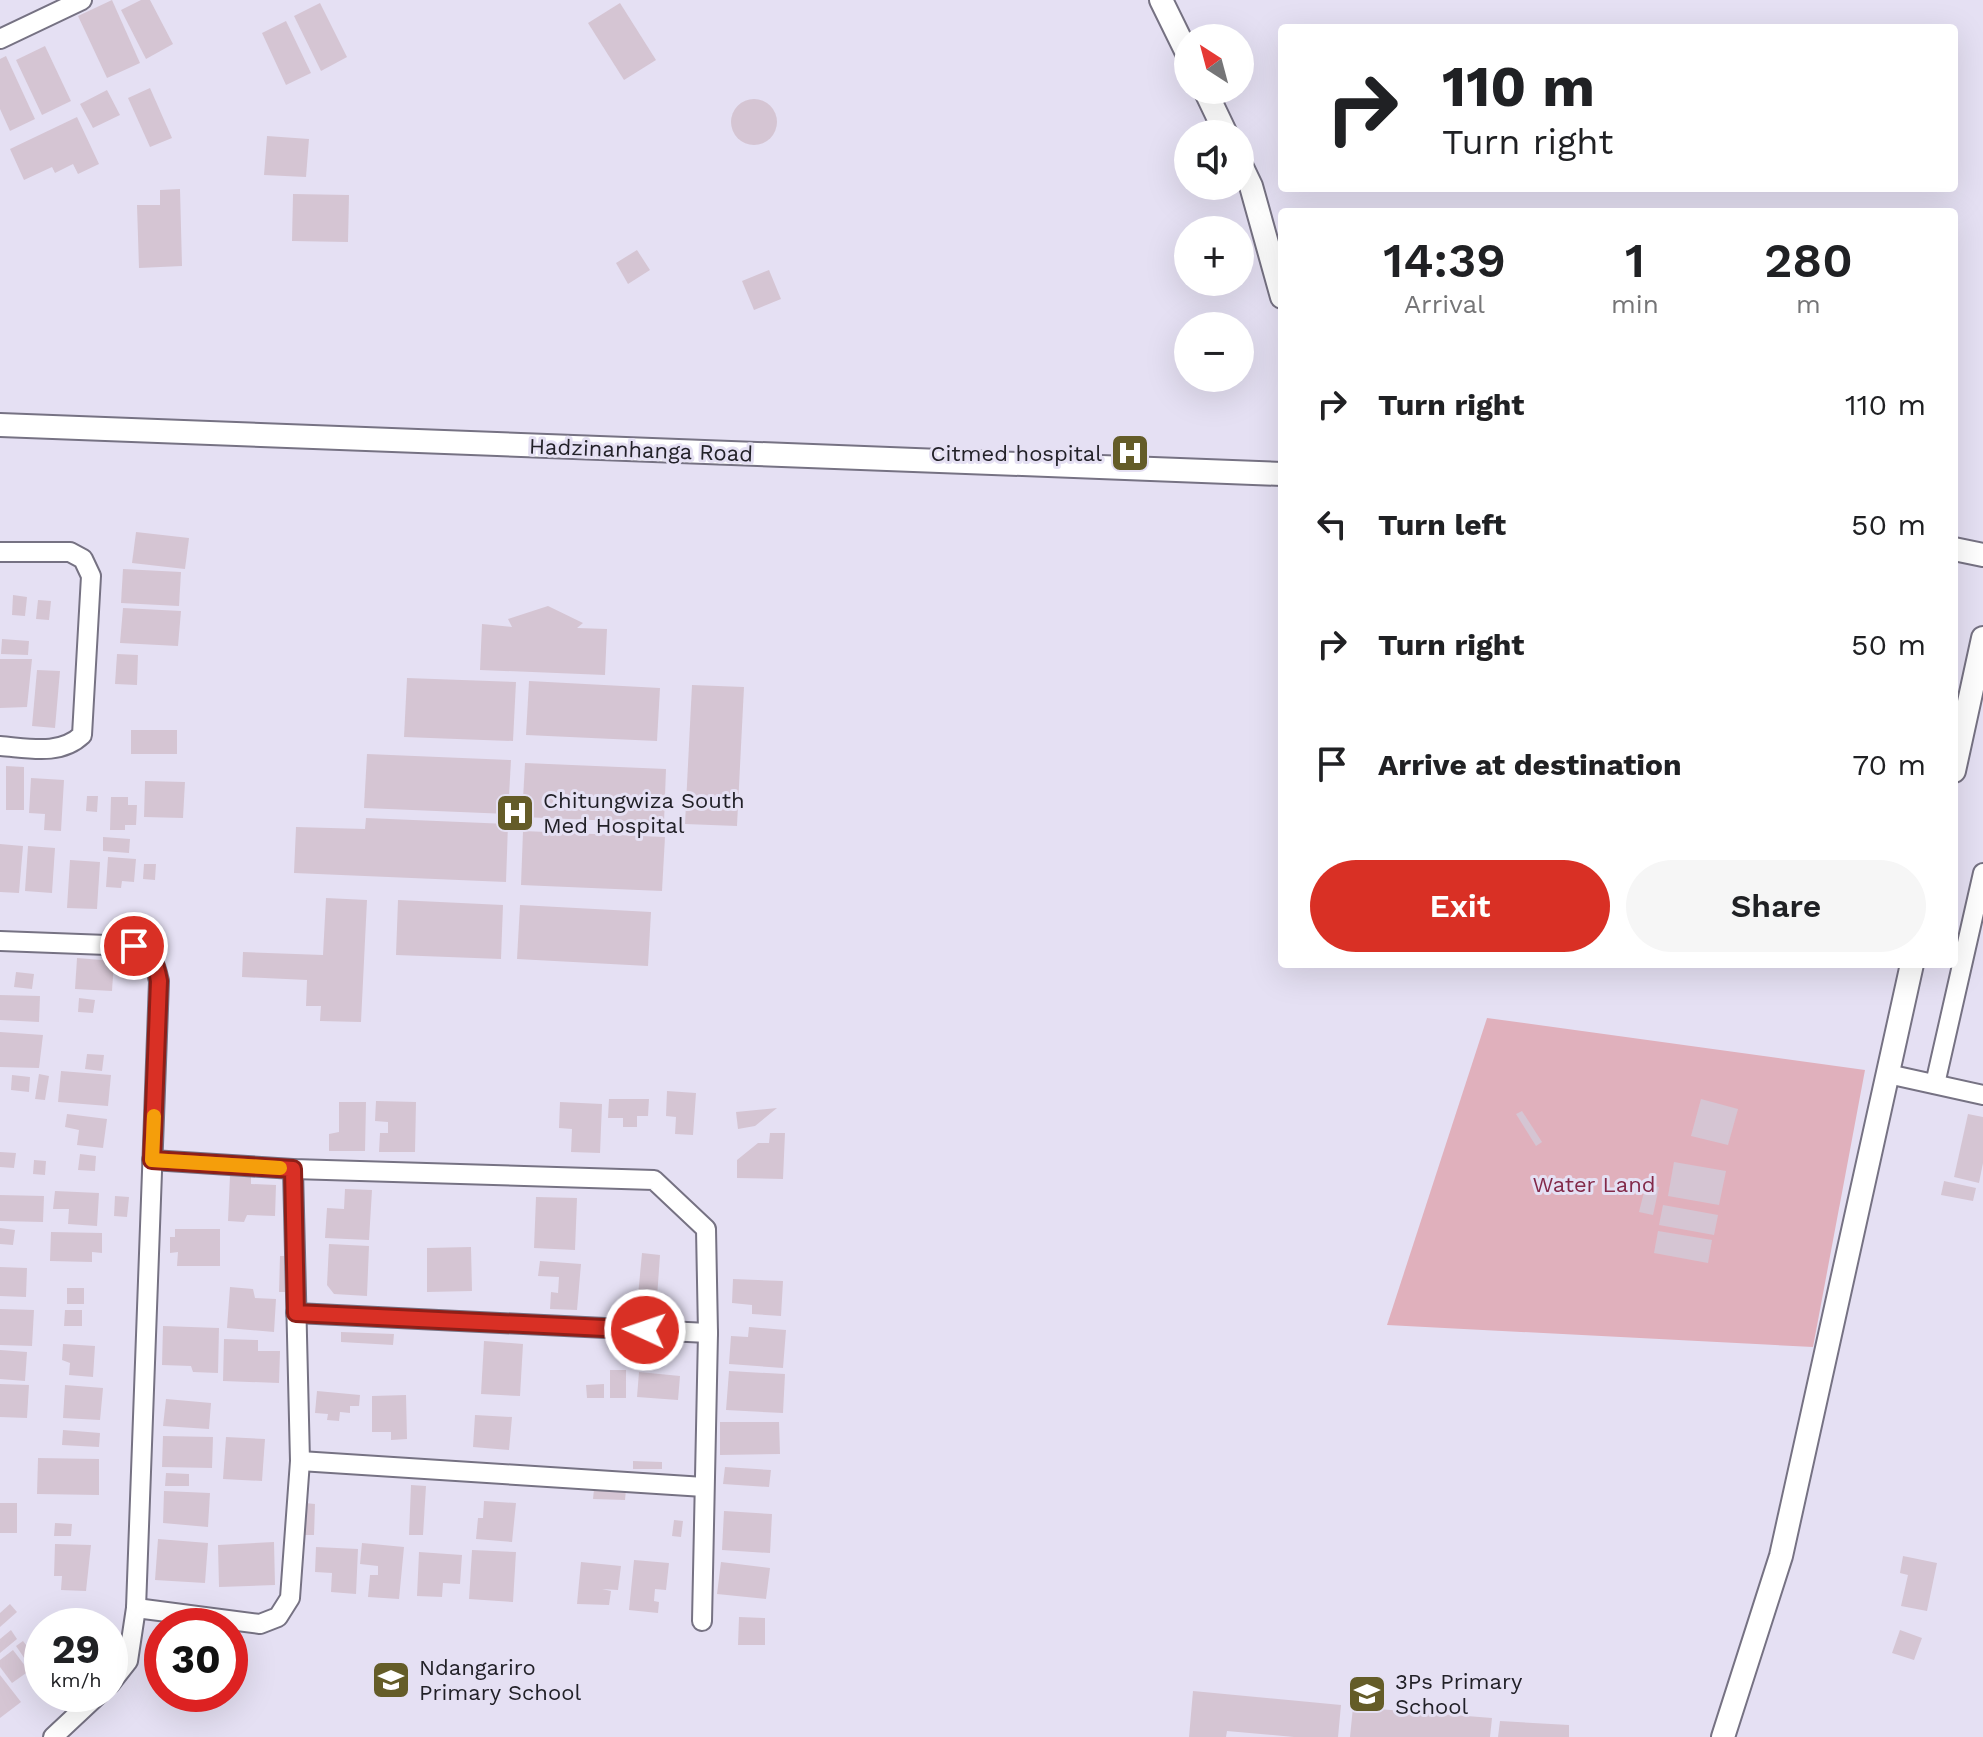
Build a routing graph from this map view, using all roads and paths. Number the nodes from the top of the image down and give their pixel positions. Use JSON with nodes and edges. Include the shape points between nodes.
{"nodes":[{"id":1,"x":82,"y":0,"type":"edge"},
{"id":2,"x":1161,"y":0,"type":"edge"},
{"id":3,"x":1174,"y":26,"type":"edge"},
{"id":4,"x":0,"y":39,"type":"edge"},
{"id":5,"x":1254,"y":197,"type":"edge"},
{"id":6,"x":1278,"y":283,"type":"edge"},
{"id":7,"x":0,"y":425,"type":"edge"},
{"id":8,"x":1278,"y":474,"type":"edge"},
{"id":9,"x":1958,"y":550,"type":"edge"},
{"id":10,"x":0,"y":552,"type":"edge"},
{"id":11,"x":1983,"y":555,"type":"edge"},
{"id":12,"x":1983,"y":638,"type":"edge"},
{"id":13,"x":0,"y":746,"type":"edge"},
{"id":14,"x":1958,"y":753,"type":"edge"},
{"id":15,"x":1983,"y":873,"type":"edge"},
{"id":16,"x":0,"y":941,"type":"edge"},
{"id":17,"x":1911,"y":968,"type":"edge"},
{"id":18,"x":1888,"y":1074,"type":"junction"},
{"id":19,"x":1935,"y":1084,"type":"junction"},
{"id":20,"x":1983,"y":1095,"type":"edge"},
{"id":21,"x":152,"y":1160,"type":"junction"},
{"id":22,"x":293,"y":1169,"type":"junction"},
{"id":23,"x":296,"y":1313,"type":"junction"},
{"id":24,"x":708,"y":1333,"type":"junction"},
{"id":25,"x":300,"y":1461,"type":"junction"},
{"id":26,"x":704,"y":1487,"type":"junction"},
{"id":27,"x":136,"y":1608,"type":"junction"},
{"id":28,"x":702,"y":1621,"type":"dead end"},
{"id":29,"x":128,"y":1661,"type":"edge"},
{"id":30,"x":80,"y":1712,"type":"edge"},
{"id":31,"x":53,"y":1737,"type":"edge"},
{"id":32,"x":1723,"y":1737,"type":"edge"}],
"edges":[{"from":1,"to":4,"type":"street"},
{"from":2,"to":3,"type":"street"},
{"from":5,"to":6,"type":"street"},
{"from":7,"to":8,"type":"street","name":"Hadzinanhanga Road"},
{"from":9,"to":11,"type":"street"},
{"from":10,"to":13,"type":"street","via":[[70,552],[83,559],[91,576],[82,735],[58,749]]},
{"from":12,"to":14,"type":"street"},
{"from":15,"to":19,"type":"street"},
{"from":16,"to":21,"type":"street","via":[[134,946],[152,957],[159,981]]},
{"from":17,"to":18,"type":"street"},
{"from":18,"to":19,"type":"street"},
{"from":18,"to":32,"type":"street","via":[[1781,1556]]},
{"from":19,"to":20,"type":"street"},
{"from":21,"to":22,"type":"street"},
{"from":21,"to":27,"type":"street"},
{"from":22,"to":23,"type":"street"},
{"from":22,"to":24,"type":"street","via":[[654,1180],[706,1229]]},
{"from":23,"to":24,"type":"street"},
{"from":23,"to":25,"type":"street"},
{"from":24,"to":26,"type":"street"},
{"from":25,"to":26,"type":"street"},
{"from":25,"to":27,"type":"street","via":[[290,1598],[278,1617],[260,1624]]},
{"from":26,"to":28,"type":"street"},
{"from":27,"to":29,"type":"street"},
{"from":30,"to":31,"type":"street"}]}
